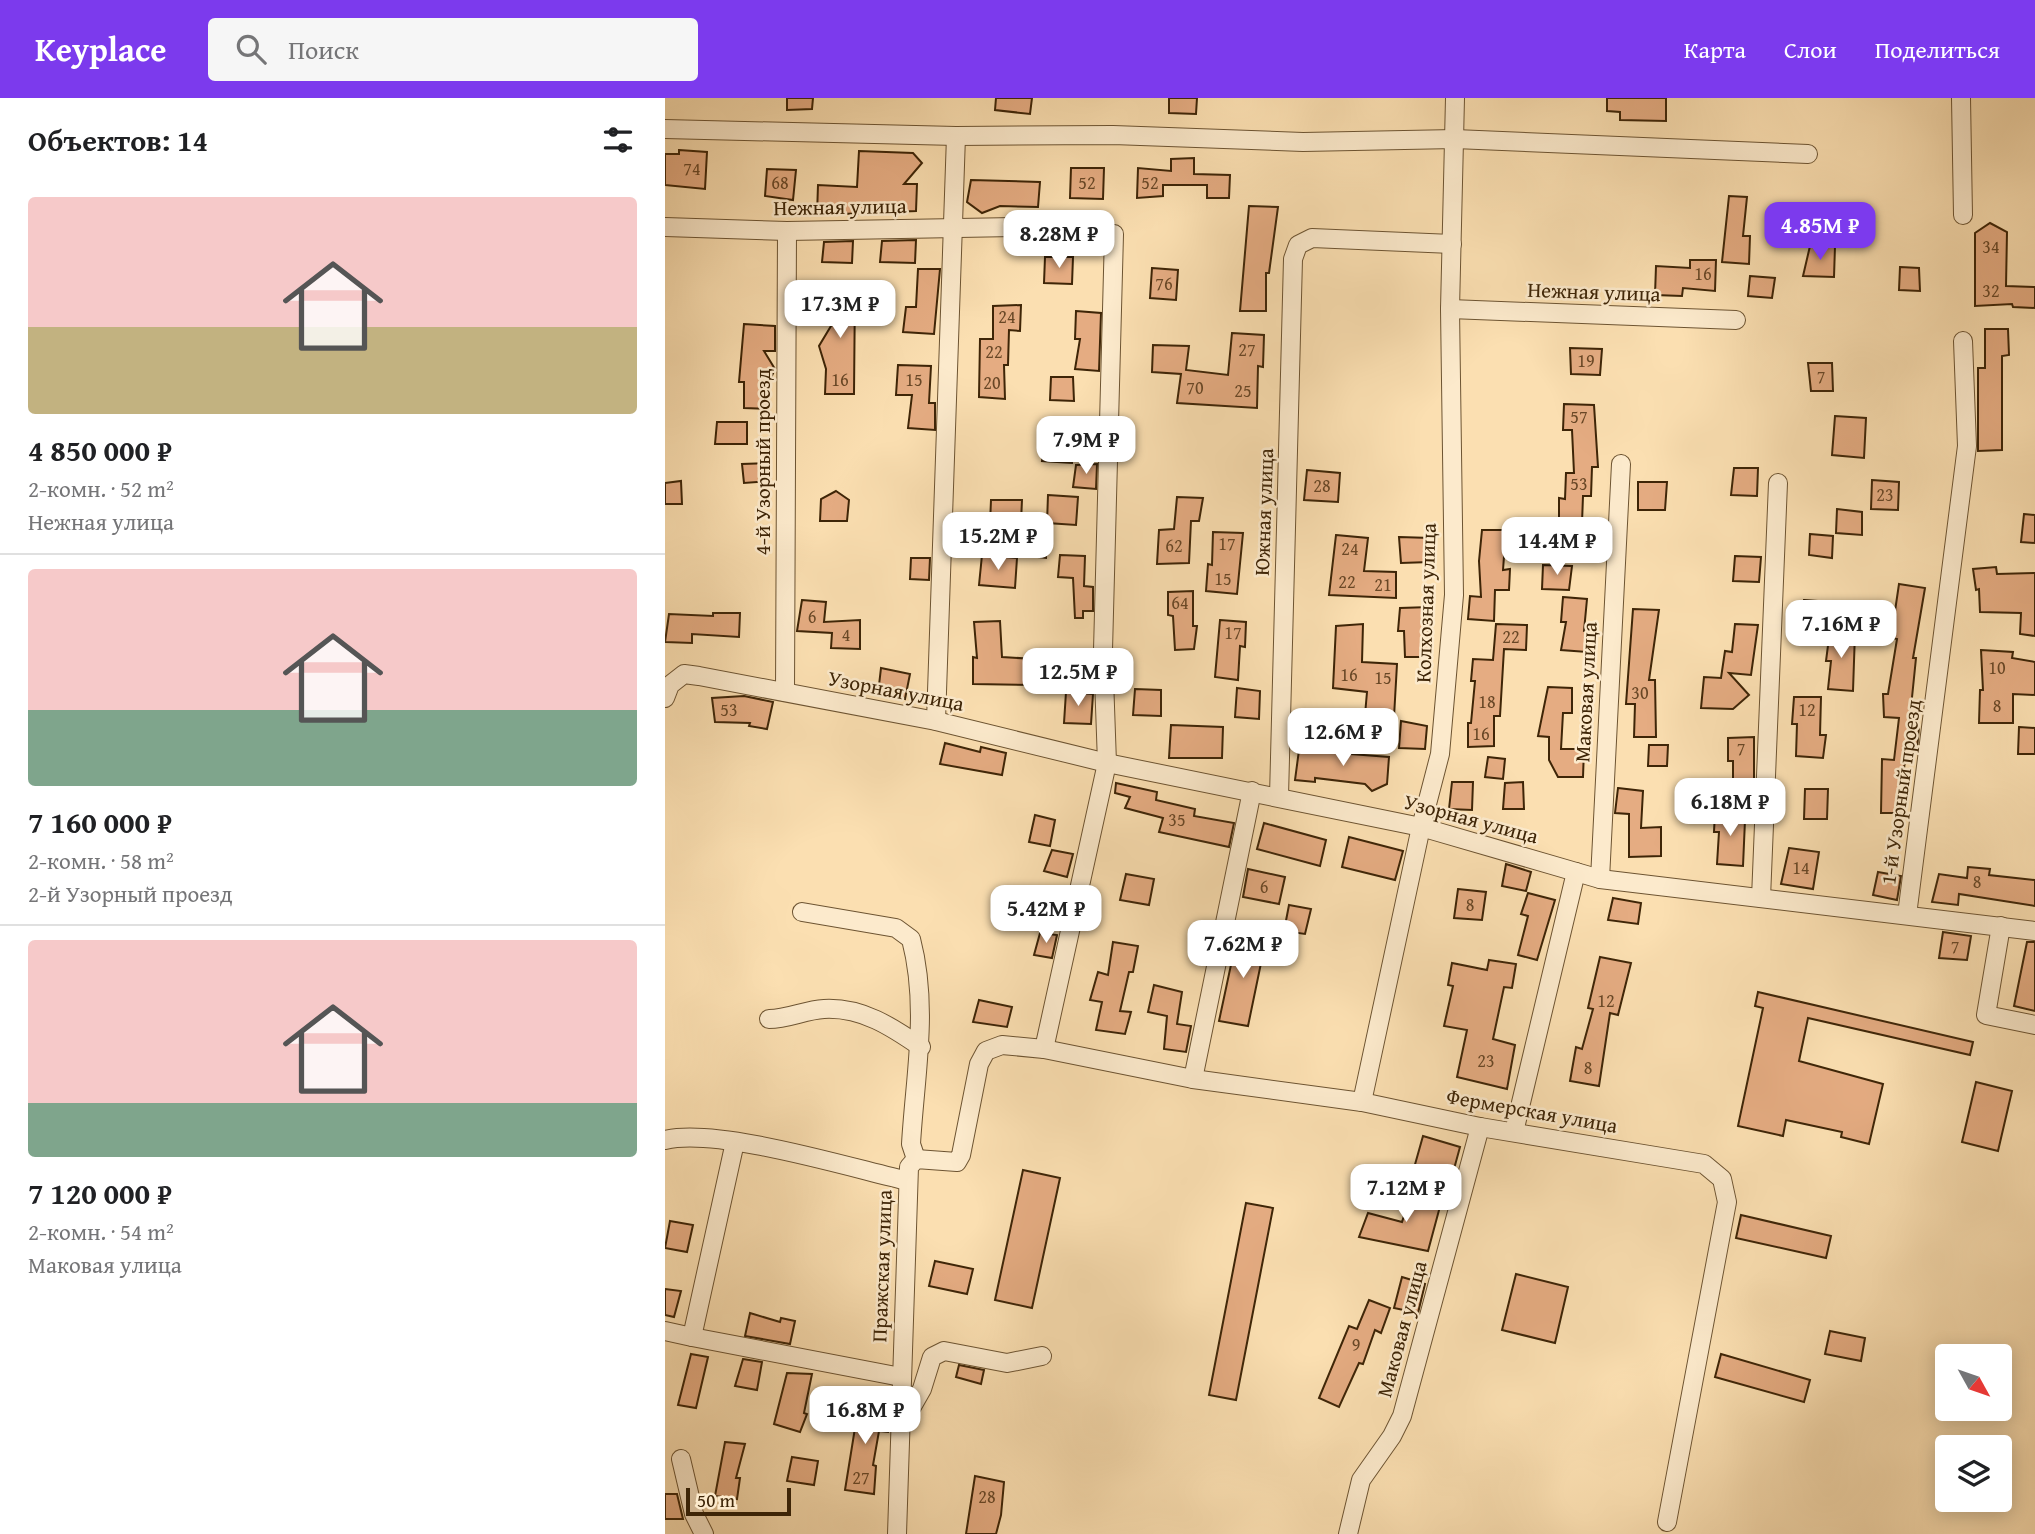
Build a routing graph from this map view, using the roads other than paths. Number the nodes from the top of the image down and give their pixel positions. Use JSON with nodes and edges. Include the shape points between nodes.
{"nodes":[{"id":1,"x":1455,"y":98,"type":"edge"},
{"id":2,"x":1961,"y":98,"type":"edge"},
{"id":3,"x":665,"y":129,"type":"edge"},
{"id":4,"x":956,"y":136,"type":"junction"},
{"id":5,"x":1455,"y":139,"type":"junction"},
{"id":6,"x":1808,"y":154,"type":"dead end"},
{"id":7,"x":1963,"y":215,"type":"dead end"},
{"id":8,"x":665,"y":227,"type":"edge"},
{"id":9,"x":1015,"y":227,"type":"dead end"},
{"id":10,"x":953,"y":228,"type":"junction"},
{"id":11,"x":787,"y":232,"type":"junction"},
{"id":12,"x":1114,"y":234,"type":"dead end"},
{"id":13,"x":1452,"y":244,"type":"junction"},
{"id":14,"x":1450,"y":309,"type":"junction"},
{"id":15,"x":1736,"y":320,"type":"dead end"},
{"id":16,"x":1963,"y":341,"type":"dead end"},
{"id":17,"x":1621,"y":464,"type":"dead end"},
{"id":18,"x":1778,"y":483,"type":"dead end"},
{"id":19,"x":665,"y":668,"type":"edge"},
{"id":20,"x":684,"y":674,"type":"junction"},
{"id":21,"x":785,"y":692,"type":"junction"},
{"id":22,"x":665,"y":698,"type":"edge"},
{"id":23,"x":936,"y":721,"type":"junction"},
{"id":24,"x":1107,"y":763,"type":"junction"},
{"id":25,"x":1252,"y":791,"type":"junction"},
{"id":26,"x":1279,"y":796,"type":"junction"},
{"id":27,"x":1421,"y":827,"type":"junction"},
{"id":28,"x":1576,"y":872,"type":"junction"},
{"id":29,"x":1600,"y":879,"type":"junction"},
{"id":30,"x":1761,"y":898,"type":"junction"},
{"id":31,"x":802,"y":912,"type":"dead end"},
{"id":32,"x":1907,"y":915,"type":"junction"},
{"id":33,"x":2001,"y":926,"type":"junction"},
{"id":34,"x":2035,"y":931,"type":"edge"},
{"id":35,"x":769,"y":1019,"type":"dead end"},
{"id":36,"x":2035,"y":1025,"type":"edge"},
{"id":37,"x":921,"y":1047,"type":"junction"},
{"id":38,"x":1044,"y":1049,"type":"junction"},
{"id":39,"x":1193,"y":1079,"type":"junction"},
{"id":40,"x":1362,"y":1102,"type":"junction"},
{"id":41,"x":1481,"y":1127,"type":"junction"},
{"id":42,"x":1514,"y":1132,"type":"junction"},
{"id":43,"x":665,"y":1140,"type":"edge"},
{"id":44,"x":736,"y":1142,"type":"junction"},
{"id":45,"x":916,"y":1159,"type":"junction"},
{"id":46,"x":908,"y":1181,"type":"junction"},
{"id":47,"x":665,"y":1331,"type":"edge"},
{"id":48,"x":692,"y":1337,"type":"junction"},
{"id":49,"x":1042,"y":1356,"type":"dead end"},
{"id":50,"x":901,"y":1377,"type":"junction"},
{"id":51,"x":900,"y":1427,"type":"junction"},
{"id":52,"x":681,"y":1459,"type":"dead end"},
{"id":53,"x":1667,"y":1522,"type":"dead end"},
{"id":54,"x":704,"y":1534,"type":"edge"},
{"id":55,"x":897,"y":1534,"type":"edge"},
{"id":56,"x":1348,"y":1534,"type":"edge"}],
"edges":[{"from":1,"to":5,"type":"street","name":"Колхозная улица"},
{"from":2,"to":7,"type":"street"},
{"from":3,"to":4,"type":"street"},
{"from":4,"to":5,"type":"street","via":[[1113,135],[1303,142]]},
{"from":4,"to":10,"type":"street"},
{"from":5,"to":6,"type":"street"},
{"from":5,"to":13,"type":"street","name":"Колхозная улица"},
{"from":8,"to":11,"type":"street","name":"Нежная улица"},
{"from":9,"to":10,"type":"street","name":"Нежная улица"},
{"from":10,"to":11,"type":"street","name":"Нежная улица"},
{"from":10,"to":23,"type":"street"},
{"from":11,"to":21,"type":"street","name":"4-й Узорный проезд"},
{"from":12,"to":24,"type":"street","via":[[1103,650]]},
{"from":13,"to":14,"type":"street","name":"Колхозная улица"},
{"from":13,"to":26,"type":"street","name":"Южная улица","via":[[1312,238],[1298,245],[1293,259]]},
{"from":14,"to":15,"type":"street","name":"Нежная улица"},
{"from":14,"to":27,"type":"street","name":"Колхозная улица","via":[[1454,595],[1440,754]]},
{"from":16,"to":32,"type":"street","name":"1-й Узорный проезд","via":[[1966,446]]},
{"from":17,"to":29,"type":"street","name":"Маковая улица"},
{"from":18,"to":30,"type":"street"},
{"from":19,"to":20,"type":"street","name":"Узорная улица"},
{"from":20,"to":21,"type":"street","name":"Узорная улица"},
{"from":20,"to":22,"type":"street","via":[[670,685]]},
{"from":21,"to":23,"type":"street","name":"Узорная улица"},
{"from":23,"to":24,"type":"street","name":"Узорная улица"},
{"from":24,"to":25,"type":"street","name":"Узорная улица"},
{"from":24,"to":38,"type":"street"},
{"from":25,"to":26,"type":"street","name":"Узорная улица"},
{"from":25,"to":39,"type":"street"},
{"from":26,"to":27,"type":"street","name":"Узорная улица"},
{"from":27,"to":28,"type":"street","name":"Узорная улица"},
{"from":27,"to":40,"type":"street","name":"Колхозная улица"},
{"from":28,"to":29,"type":"street","name":"Узорная улица"},
{"from":28,"to":42,"type":"street"},
{"from":29,"to":30,"type":"street","name":"Узорная улица"},
{"from":30,"to":32,"type":"street","name":"Узорная улица"},
{"from":31,"to":37,"type":"street","via":[[896,928],[911,939]]},
{"from":32,"to":33,"type":"street","name":"Узорная улица"},
{"from":33,"to":34,"type":"street","name":"Узорная улица"},
{"from":33,"to":36,"type":"street","via":[[1986,1015]]},
{"from":35,"to":37,"type":"street","via":[[824,1009],[860,1013]]},
{"from":37,"to":45,"type":"street","via":[[911,1144]]},
{"from":38,"to":39,"type":"street","name":"Фермерская улица"},
{"from":38,"to":45,"type":"street","name":"Фермерская улица","via":[[1002,1045],[986,1051],[957,1162]]},
{"from":39,"to":40,"type":"street","name":"Фермерская улица"},
{"from":40,"to":41,"type":"street","name":"Фермерская улица"},
{"from":41,"to":42,"type":"street","name":"Фермерская улица"},
{"from":41,"to":56,"type":"street","name":"Маковая улица","via":[[1402,1416],[1361,1480]]},
{"from":42,"to":53,"type":"street","name":"Фермерская улица","via":[[1704,1164],[1722,1179],[1727,1202]]},
{"from":43,"to":44,"type":"street"},
{"from":44,"to":46,"type":"street"},
{"from":44,"to":48,"type":"street"},
{"from":45,"to":46,"type":"street","name":"Пражская улица","via":[[909,1167]]},
{"from":46,"to":50,"type":"street","name":"Пражская улица"},
{"from":47,"to":48,"type":"street"},
{"from":48,"to":50,"type":"street"},
{"from":49,"to":51,"type":"street","via":[[1007,1363],[944,1351],[932,1357],[922,1389]]},
{"from":50,"to":51,"type":"street","name":"Пражская улица"},
{"from":51,"to":55,"type":"street","name":"Пражская улица"},
{"from":52,"to":54,"type":"street","via":[[694,1514]]}]}
